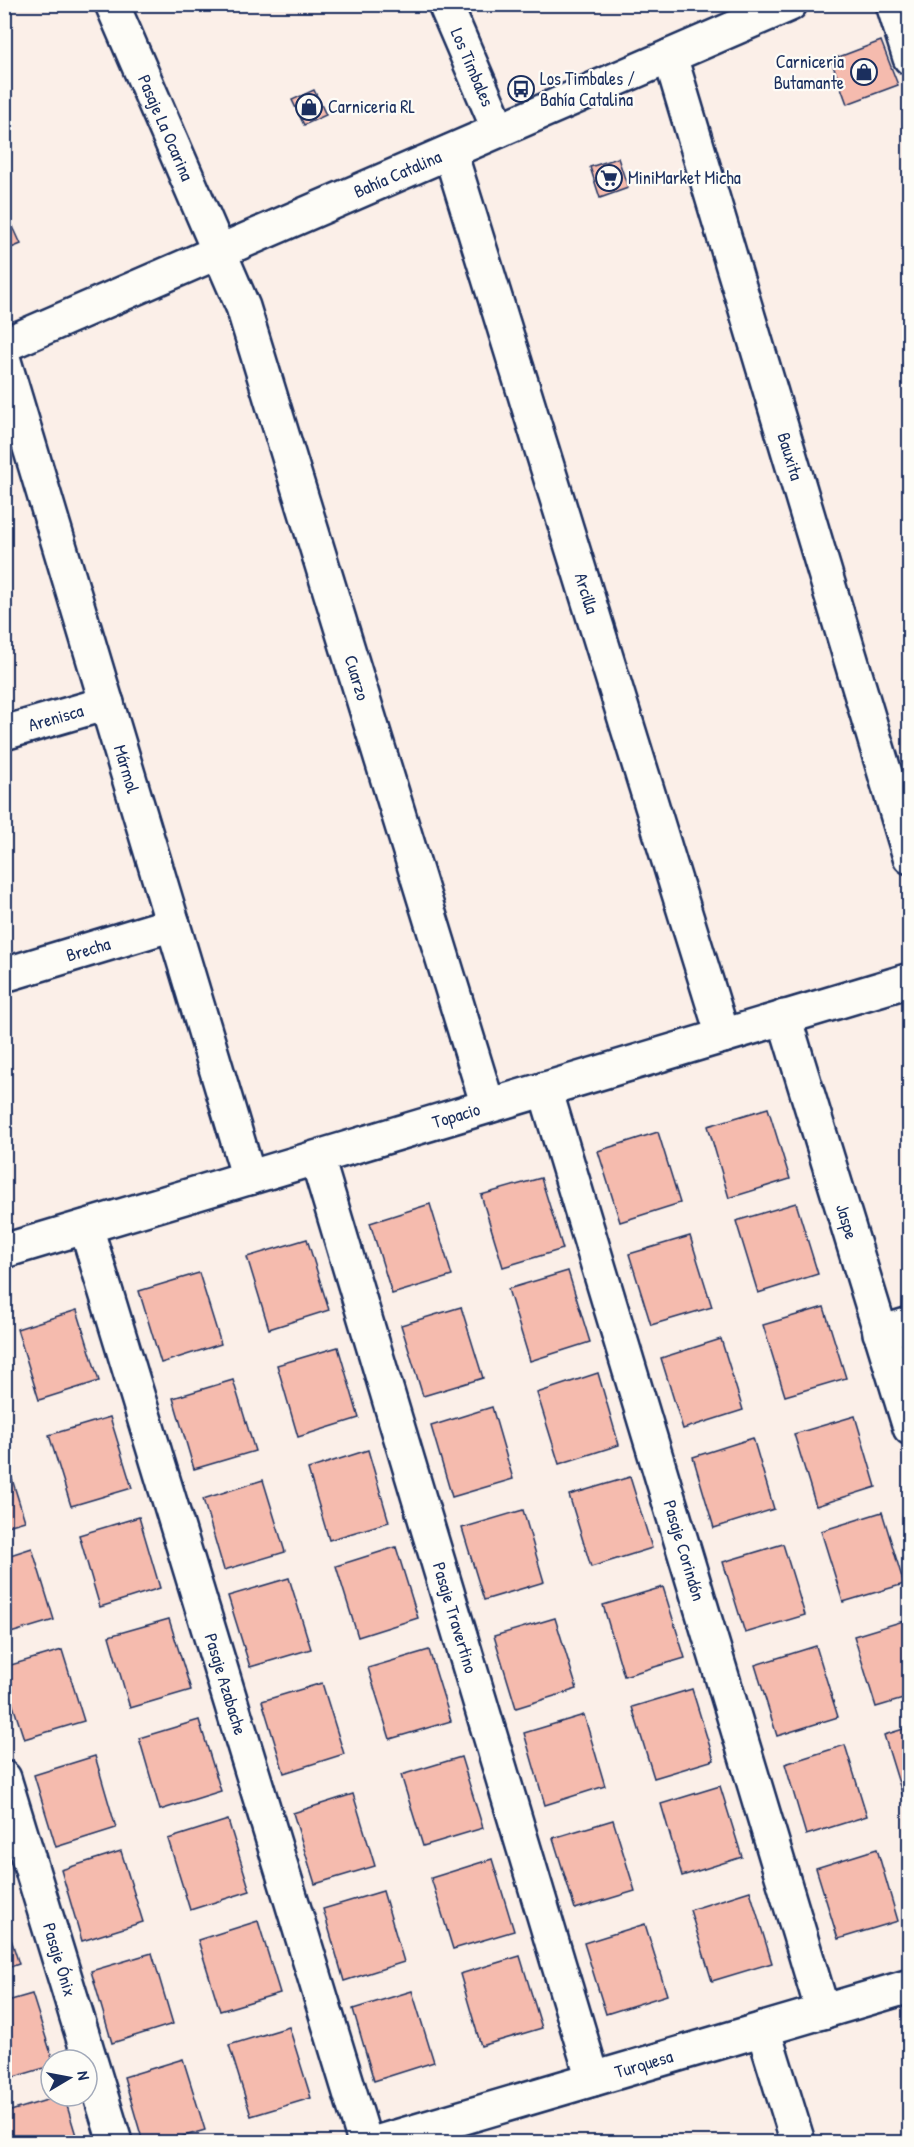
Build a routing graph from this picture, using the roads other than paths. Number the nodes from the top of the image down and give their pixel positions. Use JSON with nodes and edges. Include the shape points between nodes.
{"nodes":[{"id":1,"x":112,"y":4,"type":"edge"},
{"id":2,"x":445,"y":4,"type":"edge"},
{"id":3,"x":893,"y":4,"type":"edge"},
{"id":4,"x":784,"y":6,"type":"edge"},
{"id":5,"x":670,"y":56,"type":"junction"},
{"id":6,"x":909,"y":58,"type":"edge"},
{"id":7,"x":499,"y":130,"type":"junction"},
{"id":8,"x":450,"y":152,"type":"junction"},
{"id":9,"x":219,"y":252,"type":"junction"},
{"id":10,"x":4,"y":345,"type":"edge"},
{"id":11,"x":4,"y":361,"type":"edge"},
{"id":12,"x":107,"y":702,"type":"junction"},
{"id":13,"x":4,"y":733,"type":"edge"},
{"id":14,"x":909,"y":857,"type":"edge"},
{"id":15,"x":173,"y":924,"type":"junction"},
{"id":16,"x":4,"y":975,"type":"edge"},
{"id":17,"x":909,"y":980,"type":"edge"},
{"id":18,"x":784,"y":1017,"type":"junction"},
{"id":19,"x":723,"y":1036,"type":"junction"},
{"id":20,"x":545,"y":1089,"type":"junction"},
{"id":21,"x":488,"y":1106,"type":"junction"},
{"id":22,"x":317,"y":1158,"type":"junction"},
{"id":23,"x":249,"y":1178,"type":"junction"},
{"id":24,"x":87,"y":1227,"type":"junction"},
{"id":25,"x":4,"y":1251,"type":"edge"},
{"id":26,"x":895,"y":1328,"type":"edge"},
{"id":27,"x":909,"y":1428,"type":"edge"},
{"id":28,"x":4,"y":1778,"type":"edge"},
{"id":29,"x":909,"y":1986,"type":"edge"},
{"id":30,"x":823,"y":2012,"type":"junction"},
{"id":31,"x":763,"y":2029,"type":"junction"},
{"id":32,"x":593,"y":2079,"type":"junction"},
{"id":33,"x":115,"y":2142,"type":"edge"},
{"id":34,"x":365,"y":2142,"type":"edge"},
{"id":35,"x":379,"y":2142,"type":"edge"},
{"id":36,"x":798,"y":2142,"type":"edge"}],
"edges":[{"from":1,"to":9,"type":"street","name":"Pasaje La Ocarina"},
{"from":2,"to":7,"type":"street","name":"Los Timbales"},
{"from":3,"to":6,"type":"street"},
{"from":4,"to":5,"type":"street","name":"Bahía Catalina"},
{"from":5,"to":7,"type":"street","name":"Bahía Catalina"},
{"from":5,"to":14,"type":"street","name":"Bauxita"},
{"from":7,"to":8,"type":"street","name":"Bahía Catalina"},
{"from":8,"to":9,"type":"street","name":"Bahía Catalina"},
{"from":8,"to":19,"type":"street","name":"Arcilla"},
{"from":9,"to":10,"type":"street","name":"Bahía Catalina"},
{"from":9,"to":21,"type":"street","name":"Cuarzo","via":[[243,307]]},
{"from":11,"to":12,"type":"street","name":"Mármol"},
{"from":12,"to":13,"type":"street","name":"Arenisca"},
{"from":12,"to":15,"type":"street","name":"Mármol"},
{"from":15,"to":16,"type":"street","name":"Brecha"},
{"from":15,"to":23,"type":"street","name":"Mármol"},
{"from":17,"to":18,"type":"street","name":"Topacio"},
{"from":18,"to":19,"type":"street","name":"Topacio"},
{"from":18,"to":26,"type":"street","name":"Jaspe"},
{"from":19,"to":20,"type":"street","name":"Topacio"},
{"from":20,"to":21,"type":"street","name":"Topacio"},
{"from":20,"to":30,"type":"street","name":"Pasaje Corindón"},
{"from":21,"to":22,"type":"street","name":"Topacio"},
{"from":22,"to":23,"type":"street","name":"Topacio"},
{"from":22,"to":32,"type":"street","name":"Pasaje Travertino"},
{"from":23,"to":24,"type":"street","name":"Topacio"},
{"from":24,"to":25,"type":"street","name":"Topacio"},
{"from":24,"to":34,"type":"street","name":"Pasaje Azabache"},
{"from":26,"to":27,"type":"street","name":"Jaspe"},
{"from":28,"to":33,"type":"street","name":"Pasaje Ónix"},
{"from":29,"to":30,"type":"street","name":"Turquesa"},
{"from":30,"to":31,"type":"street","name":"Turquesa"},
{"from":31,"to":32,"type":"street","name":"Turquesa"},
{"from":31,"to":36,"type":"street"},
{"from":32,"to":35,"type":"street","name":"Turquesa"}]}
